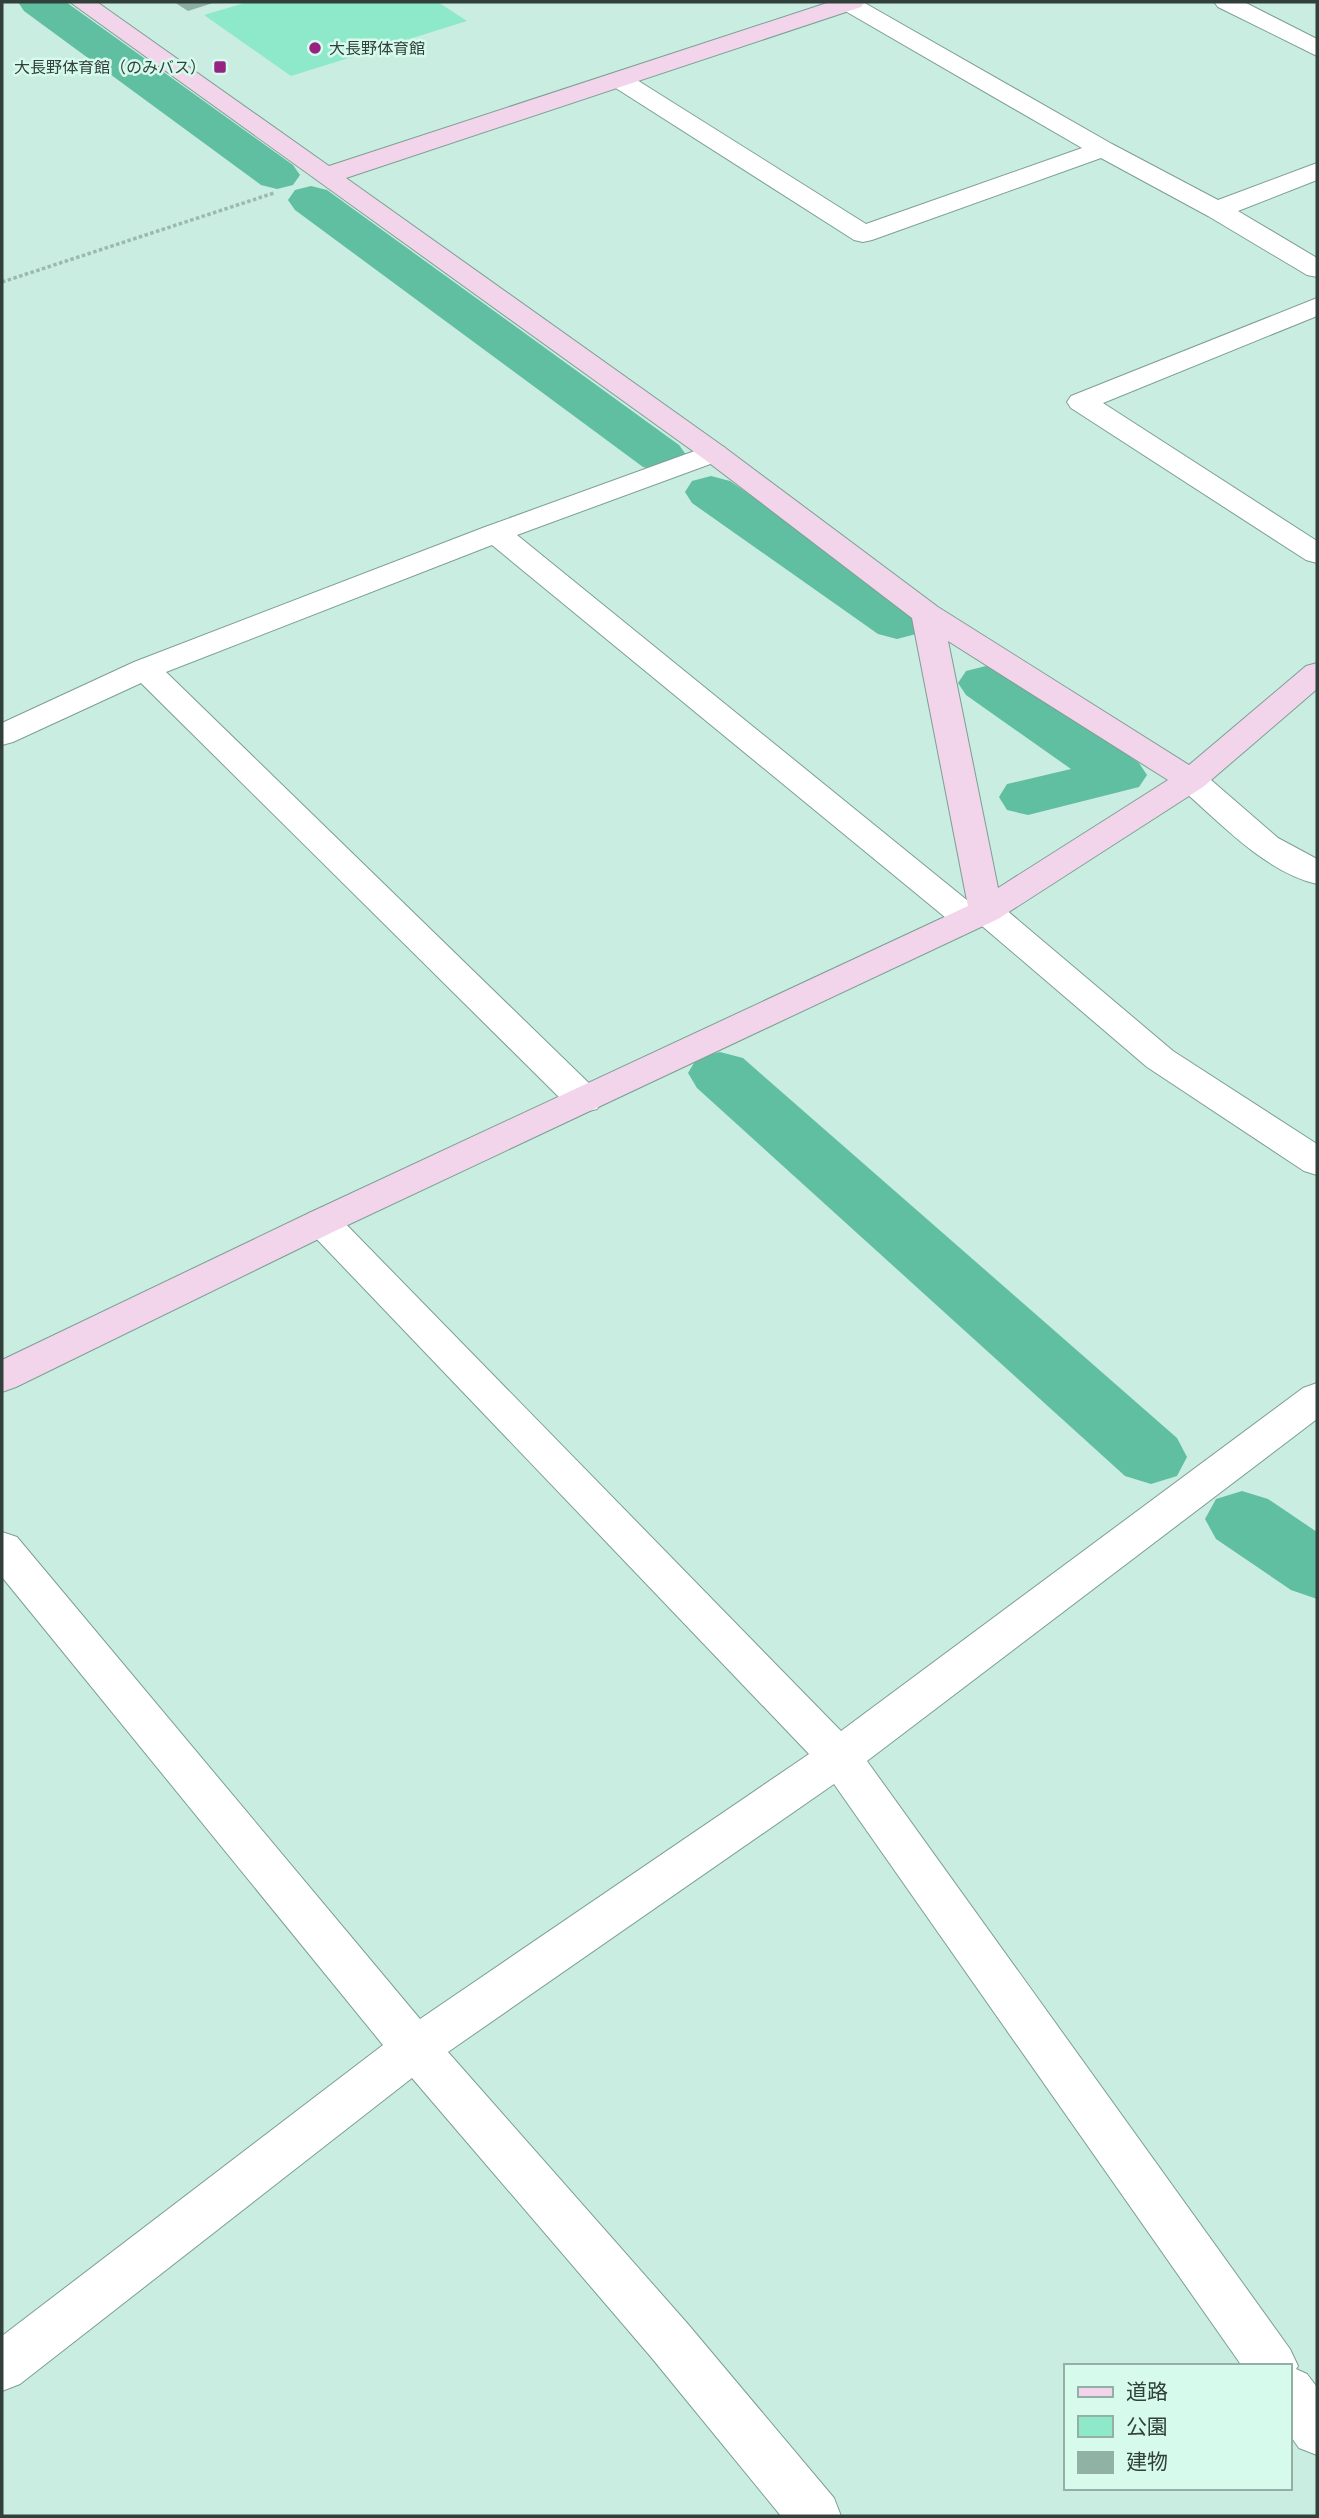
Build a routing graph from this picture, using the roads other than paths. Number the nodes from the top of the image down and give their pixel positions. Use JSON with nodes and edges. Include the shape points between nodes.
{"nodes":[{"id":1,"x":82,"y":2,"type":"edge"},
{"id":2,"x":1226,"y":2,"type":"edge"},
{"id":3,"x":850,"y":3,"type":"edge"},
{"id":4,"x":1317,"y":49,"type":"edge"},
{"id":5,"x":620,"y":80,"type":"junction"},
{"id":6,"x":1103,"y":149,"type":"junction"},
{"id":7,"x":1317,"y":171,"type":"edge"},
{"id":8,"x":326,"y":176,"type":"junction"},
{"id":9,"x":1217,"y":210,"type":"junction"},
{"id":10,"x":1317,"y":269,"type":"edge"},
{"id":11,"x":1317,"y":306,"type":"edge"},
{"id":12,"x":714,"y":453,"type":"junction"},
{"id":13,"x":496,"y":533,"type":"junction"},
{"id":14,"x":1317,"y":554,"type":"edge"},
{"id":15,"x":927,"y":614,"type":"junction"},
{"id":16,"x":145,"y":669,"type":"junction"},
{"id":17,"x":1317,"y":673,"type":"edge"},
{"id":18,"x":2,"y":735,"type":"edge"},
{"id":19,"x":1191,"y":780,"type":"junction"},
{"id":20,"x":1317,"y":873,"type":"edge"},
{"id":21,"x":978,"y":915,"type":"junction"},
{"id":22,"x":584,"y":1100,"type":"junction"},
{"id":23,"x":1317,"y":1162,"type":"edge"},
{"id":24,"x":322,"y":1222,"type":"junction"},
{"id":25,"x":2,"y":1377,"type":"edge"},
{"id":26,"x":1317,"y":1398,"type":"edge"},
{"id":27,"x":2,"y":1548,"type":"edge"},
{"id":28,"x":839,"y":1757,"type":"junction"},
{"id":29,"x":415,"y":2048,"type":"junction"},
{"id":30,"x":1271,"y":2364,"type":"edge"},
{"id":31,"x":2,"y":2367,"type":"edge"},
{"id":32,"x":1291,"y":2394,"type":"edge"},
{"id":33,"x":1317,"y":2430,"type":"edge"},
{"id":34,"x":815,"y":2516,"type":"edge"}],
"edges":[{"from":1,"to":8,"type":"street"},
{"from":2,"to":4,"type":"street"},
{"from":3,"to":5,"type":"street"},
{"from":3,"to":6,"type":"street"},
{"from":5,"to":6,"type":"street","via":[[863,234]]},
{"from":5,"to":8,"type":"street"},
{"from":6,"to":9,"type":"street"},
{"from":7,"to":9,"type":"street"},
{"from":8,"to":12,"type":"street"},
{"from":9,"to":10,"type":"street"},
{"from":11,"to":14,"type":"street","via":[[1081,402]]},
{"from":12,"to":13,"type":"street"},
{"from":12,"to":15,"type":"street"},
{"from":13,"to":16,"type":"street"},
{"from":13,"to":21,"type":"street"},
{"from":15,"to":19,"type":"street"},
{"from":15,"to":21,"type":"street"},
{"from":16,"to":18,"type":"street"},
{"from":16,"to":22,"type":"street"},
{"from":17,"to":19,"type":"street"},
{"from":19,"to":20,"type":"street","via":[[1266,845]]},
{"from":19,"to":21,"type":"street"},
{"from":21,"to":22,"type":"street"},
{"from":21,"to":23,"type":"street","via":[[1160,1059]]},
{"from":22,"to":24,"type":"street"},
{"from":24,"to":25,"type":"street"},
{"from":24,"to":28,"type":"street"},
{"from":26,"to":28,"type":"street"},
{"from":27,"to":29,"type":"street"},
{"from":28,"to":29,"type":"street"},
{"from":28,"to":30,"type":"street"},
{"from":29,"to":31,"type":"street"},
{"from":29,"to":34,"type":"street"},
{"from":32,"to":33,"type":"street"}]}
